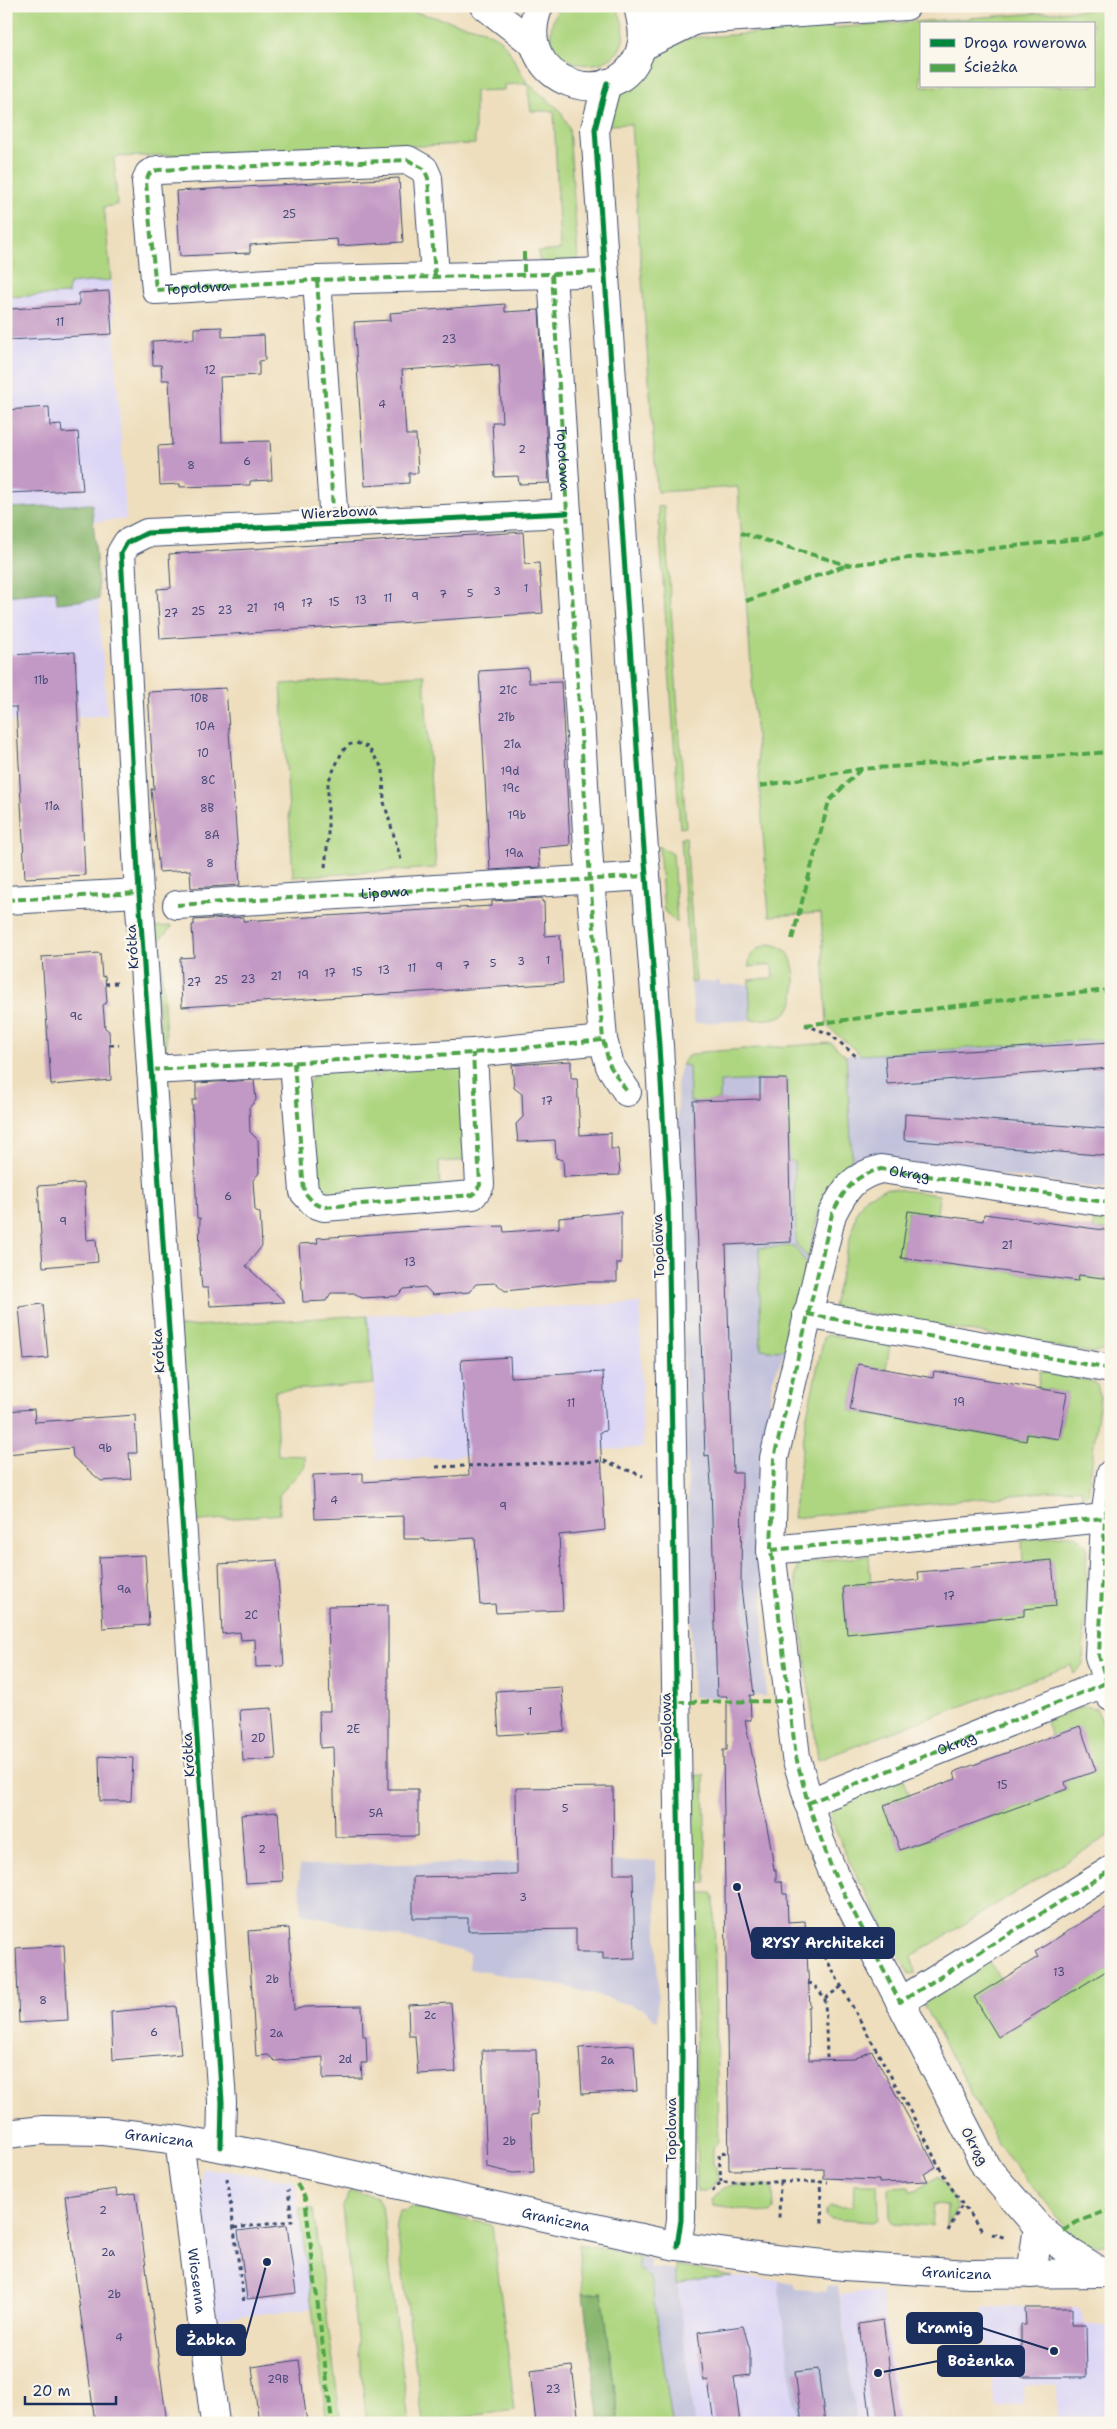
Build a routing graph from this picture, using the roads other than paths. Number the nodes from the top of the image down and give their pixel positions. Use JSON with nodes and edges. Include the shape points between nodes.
{"nodes":[{"id":1,"x":485,"y":6,"type":"edge"},
{"id":2,"x":539,"y":6,"type":"edge"},
{"id":3,"x":638,"y":6,"type":"edge"},
{"id":4,"x":906,"y":6,"type":"edge"},
{"id":5,"x":696,"y":20,"type":"junction"},
{"id":6,"x":534,"y":44,"type":"junction"},
{"id":7,"x":641,"y":48,"type":"junction"},
{"id":8,"x":607,"y":83,"type":"junction"},
{"id":9,"x":573,"y":85,"type":"junction"},
{"id":10,"x":595,"y":130,"type":"junction"},
{"id":11,"x":603,"y":272,"type":"junction"},
{"id":12,"x":552,"y":274,"type":"junction"},
{"id":13,"x":435,"y":276,"type":"junction"},
{"id":14,"x":317,"y":280,"type":"junction"},
{"id":15,"x":567,"y":513,"type":"junction"},
{"id":16,"x":334,"y":523,"type":"junction"},
{"id":17,"x":120,"y":553,"type":"joint"},
{"id":18,"x":646,"y":876,"type":"junction"},
{"id":19,"x":590,"y":879,"type":"junction"},
{"id":20,"x":139,"y":893,"type":"junction"},
{"id":21,"x":6,"y":900,"type":"edge"},
{"id":22,"x":177,"y":905,"type":"dead end"},
{"id":23,"x":603,"y":1040,"type":"junction"},
{"id":24,"x":473,"y":1053,"type":"junction"},
{"id":25,"x":294,"y":1063,"type":"junction"},
{"id":26,"x":151,"y":1070,"type":"junction"},
{"id":27,"x":627,"y":1092,"type":"dead end"},
{"id":28,"x":1111,"y":1203,"type":"edge"},
{"id":29,"x":807,"y":1314,"type":"junction"},
{"id":30,"x":1111,"y":1369,"type":"edge"},
{"id":31,"x":1111,"y":1474,"type":"edge"},
{"id":32,"x":1105,"y":1518,"type":"junction"},
{"id":33,"x":771,"y":1550,"type":"junction"},
{"id":34,"x":1108,"y":1690,"type":"edge"},
{"id":35,"x":808,"y":1803,"type":"junction"},
{"id":36,"x":1111,"y":1870,"type":"edge"},
{"id":37,"x":900,"y":2002,"type":"junction"},
{"id":38,"x":6,"y":2134,"type":"edge"},
{"id":39,"x":180,"y":2140,"type":"junction"},
{"id":40,"x":221,"y":2147,"type":"junction"},
{"id":41,"x":1038,"y":2227,"type":"junction"},
{"id":42,"x":677,"y":2246,"type":"junction"},
{"id":43,"x":1107,"y":2273,"type":"edge"},
{"id":44,"x":1031,"y":2274,"type":"junction"},
{"id":45,"x":214,"y":2423,"type":"edge"}],
"edges":[{"from":1,"to":6,"type":"street"},
{"from":2,"to":6,"type":"street","via":[[533,23]]},
{"from":3,"to":5,"type":"street"},
{"from":3,"to":7,"type":"street","via":[[643,28]]},
{"from":4,"to":5,"type":"street"},
{"from":5,"to":7,"type":"street"},
{"from":6,"to":9,"type":"street","via":[[546,68]]},
{"from":7,"to":8,"type":"street","via":[[622,75]]},
{"from":8,"to":9,"type":"street","via":[[590,87]]},
{"from":8,"to":10,"type":"street"},
{"from":9,"to":10,"type":"street"},
{"from":10,"to":11,"type":"street","name":"Topolowa"},
{"from":11,"to":12,"type":"street"},
{"from":11,"to":18,"type":"street","name":"Topolowa"},
{"from":12,"to":13,"type":"street","name":"Topolowa","via":[[524,263]]},
{"from":12,"to":15,"type":"street","name":"Topolowa"},
{"from":13,"to":14,"type":"street","name":"Topolowa"},
{"from":13,"to":14,"type":"street","name":"Topolowa","via":[[428,178],[424,169],[408,160],[158,170],[149,174],[146,182],[156,290]]},
{"from":14,"to":16,"type":"street"},
{"from":15,"to":16,"type":"street","name":"Wierzbowa"},
{"from":15,"to":19,"type":"street","name":"Topolowa"},
{"from":16,"to":17,"type":"street","name":"Wierzbowa","via":[[147,533],[127,543]]},
{"from":17,"to":20,"type":"street","name":"Krótka"},
{"from":18,"to":19,"type":"street","name":"Lipowa"},
{"from":18,"to":42,"type":"street","name":"Topolowa","via":[[668,1204],[682,2046],[681,2220]]},
{"from":19,"to":22,"type":"street","name":"Lipowa"},
{"from":19,"to":23,"type":"street","name":"Topolowa"},
{"from":20,"to":21,"type":"street"},
{"from":20,"to":26,"type":"street","name":"Krótka"},
{"from":23,"to":24,"type":"street"},
{"from":23,"to":27,"type":"street","name":"Topolowa","via":[[610,1066]]},
{"from":24,"to":25,"type":"street"},
{"from":24,"to":25,"type":"street","via":[[480,1185],[473,1195],[324,1206],[315,1204],[304,1192]]},
{"from":25,"to":26,"type":"street"},
{"from":26,"to":40,"type":"street","name":"Krótka","via":[[184,1574],[194,1670],[222,2102]]},
{"from":28,"to":29,"type":"street","name":"Okrąg","via":[[881,1169],[869,1172],[851,1183],[832,1214]]},
{"from":29,"to":30,"type":"street"},
{"from":29,"to":33,"type":"street","name":"Okrąg","via":[[774,1458]]},
{"from":31,"to":32,"type":"street","name":"Okrąg"},
{"from":32,"to":33,"type":"street"},
{"from":32,"to":34,"type":"street","name":"Okrąg","via":[[1099,1656]]},
{"from":33,"to":35,"type":"street","name":"Okrąg","via":[[796,1757]]},
{"from":34,"to":35,"type":"street","name":"Okrąg"},
{"from":35,"to":37,"type":"street","name":"Okrąg","via":[[833,1872]]},
{"from":36,"to":37,"type":"street"},
{"from":37,"to":41,"type":"street","name":"Okrąg","via":[[986,2167]]},
{"from":38,"to":39,"type":"street","name":"Graniczna","via":[[44,2130],[103,2131]]},
{"from":39,"to":40,"type":"street","name":"Graniczna"},
{"from":39,"to":45,"type":"street","name":"Wiosenna"},
{"from":40,"to":42,"type":"street","name":"Graniczna"},
{"from":41,"to":43,"type":"street","name":"Okrąg","via":[[1066,2250]]},
{"from":41,"to":44,"type":"street"},
{"from":42,"to":44,"type":"street","name":"Graniczna","via":[[844,2266],[969,2274]]},
{"from":43,"to":44,"type":"street","name":"Graniczna"}]}
